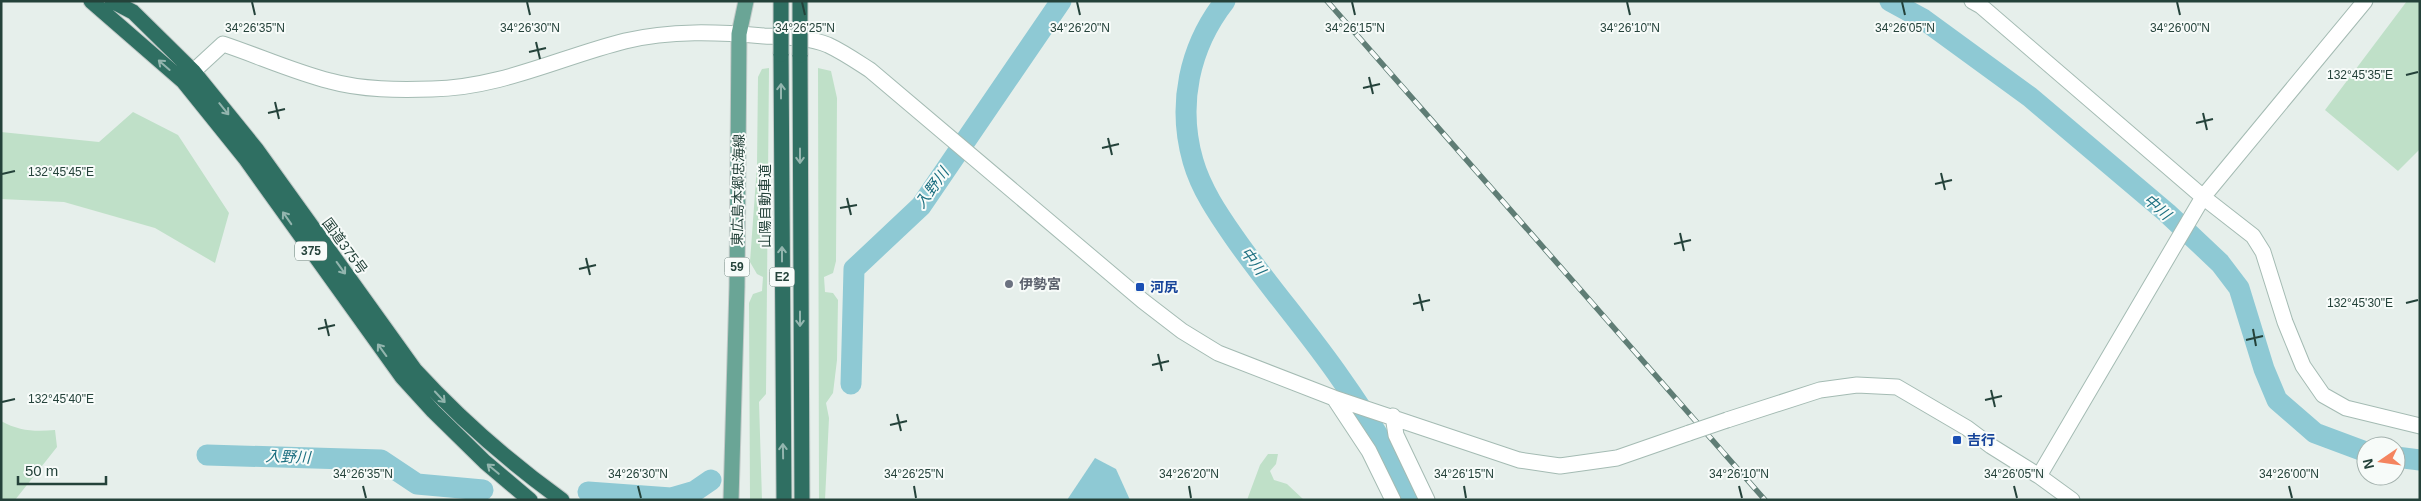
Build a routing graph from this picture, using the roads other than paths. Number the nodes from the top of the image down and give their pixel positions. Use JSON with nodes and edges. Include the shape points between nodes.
{"nodes":[{"id":1,"x":91,"y":1,"type":"edge"},
{"id":2,"x":112,"y":1,"type":"edge"},
{"id":3,"x":746,"y":1,"type":"edge"},
{"id":4,"x":781,"y":1,"type":"edge"},
{"id":5,"x":800,"y":1,"type":"edge"},
{"id":6,"x":1972,"y":1,"type":"edge"},
{"id":7,"x":2365,"y":1,"type":"edge"},
{"id":8,"x":739,"y":34,"type":"junction"},
{"id":9,"x":188,"y":76,"type":"junction"},
{"id":10,"x":2203,"y":197,"type":"junction"},
{"id":11,"x":1334,"y":398,"type":"junction"},
{"id":12,"x":1393,"y":416,"type":"junction"},
{"id":13,"x":2420,"y":426,"type":"edge"},
{"id":14,"x":2039,"y":476,"type":"junction"},
{"id":15,"x":530,"y":500,"type":"edge"},
{"id":16,"x":562,"y":500,"type":"edge"},
{"id":17,"x":731,"y":500,"type":"edge"},
{"id":18,"x":784,"y":500,"type":"edge"},
{"id":19,"x":802,"y":500,"type":"edge"},
{"id":20,"x":1393,"y":500,"type":"edge"},
{"id":21,"x":1427,"y":500,"type":"edge"},
{"id":22,"x":2072,"y":500,"type":"edge"}],
"edges":[{"from":9,"to":1,"type":"highway","name":"国道375号","number":"375","one_way":true},
{"from":2,"to":9,"type":"highway","name":"国道375号","number":"375","via":[[133,12]]},
{"from":3,"to":8,"type":"main road","name":"東広島本郷忠海線","number":"59"},
{"from":18,"to":4,"type":"highway","name":"山陽自動車道","number":"E2","one_way":true,"bridge":true},
{"from":5,"to":19,"type":"highway","number":"E2","one_way":true,"bridge":true},
{"from":6,"to":10,"type":"street"},
{"from":7,"to":10,"type":"street"},
{"from":8,"to":9,"type":"street","via":[[660,34],[625,41],[526,73],[477,84],[433,89],[332,82],[223,44]]},
{"from":8,"to":11,"type":"street","via":[[787,37],[826,45],[870,70],[1182,331],[1218,352]]},
{"from":8,"to":17,"type":"main road","name":"東広島本郷忠海線","number":"59"},
{"from":15,"to":9,"type":"highway","name":"国道375号","number":"375","one_way":true,"via":[[485,462],[402,377]]},
{"from":9,"to":16,"type":"highway","name":"国道375号","number":"375","one_way":true,"via":[[257,150],[415,370],[443,401],[496,449]]},
{"from":10,"to":13,"type":"street","via":[[2253,236],[2263,252],[2303,366],[2323,396],[2346,408]]},
{"from":10,"to":14,"type":"street"},
{"from":11,"to":12,"type":"street"},
{"from":11,"to":20,"type":"street","via":[[1369,451]]},
{"from":12,"to":14,"type":"street","bridge":true,"via":[[1519,460],[1560,466],[1617,458],[1820,390],[1858,385],[1897,387]]},
{"from":12,"to":21,"type":"street","via":[[1396,435]]},
{"from":14,"to":22,"type":"street"}]}
